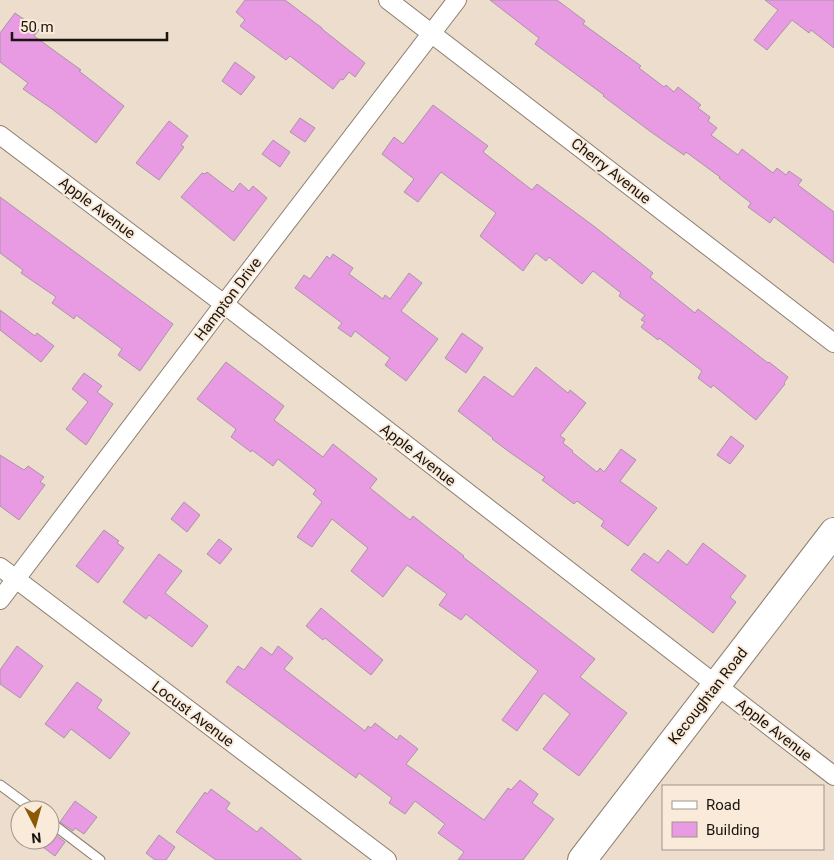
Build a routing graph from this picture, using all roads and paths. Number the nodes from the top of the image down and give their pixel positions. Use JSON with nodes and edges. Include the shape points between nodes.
{"nodes":[{"id":1,"x":388,"y":0,"type":"edge"},
{"id":2,"x":457,"y":0,"type":"edge"},
{"id":3,"x":432,"y":33,"type":"junction"},
{"id":4,"x":0,"y":135,"type":"edge"},
{"id":5,"x":224,"y":304,"type":"junction"},
{"id":6,"x":834,"y":343,"type":"edge"},
{"id":7,"x":834,"y":532,"type":"edge"},
{"id":8,"x":0,"y":567,"type":"edge"},
{"id":9,"x":16,"y":579,"type":"junction"},
{"id":10,"x":0,"y":600,"type":"edge"},
{"id":11,"x":716,"y":686,"type":"junction"},
{"id":12,"x":834,"y":776,"type":"edge"},
{"id":13,"x":0,"y":785,"type":"edge"},
{"id":14,"x":20,"y":800,"type":"edge"},
{"id":15,"x":60,"y":830,"type":"edge"},
{"id":16,"x":100,"y":860,"type":"edge"},
{"id":17,"x":387,"y":860,"type":"edge"},
{"id":18,"x":582,"y":860,"type":"edge"}],
"edges":[{"from":1,"to":3,"type":"street","name":"Cherry Avenue"},
{"from":2,"to":3,"type":"street","name":"Hampton Drive"},
{"from":3,"to":5,"type":"street","name":"Hampton Drive"},
{"from":3,"to":6,"type":"street","name":"Cherry Avenue"},
{"from":4,"to":5,"type":"street","name":"Apple Avenue"},
{"from":5,"to":9,"type":"street","name":"Hampton Drive"},
{"from":5,"to":11,"type":"street","name":"Apple Avenue"},
{"from":7,"to":11,"type":"main road","name":"Kecoughtan Road"},
{"from":8,"to":9,"type":"street","name":"Locust Avenue"},
{"from":9,"to":10,"type":"street","name":"Hampton Drive"},
{"from":9,"to":17,"type":"street","name":"Locust Avenue"},
{"from":11,"to":12,"type":"street","name":"Apple Avenue"},
{"from":11,"to":18,"type":"main road","name":"Kecoughtan Road"},
{"from":13,"to":14,"type":"lane"},
{"from":15,"to":16,"type":"lane"}]}
